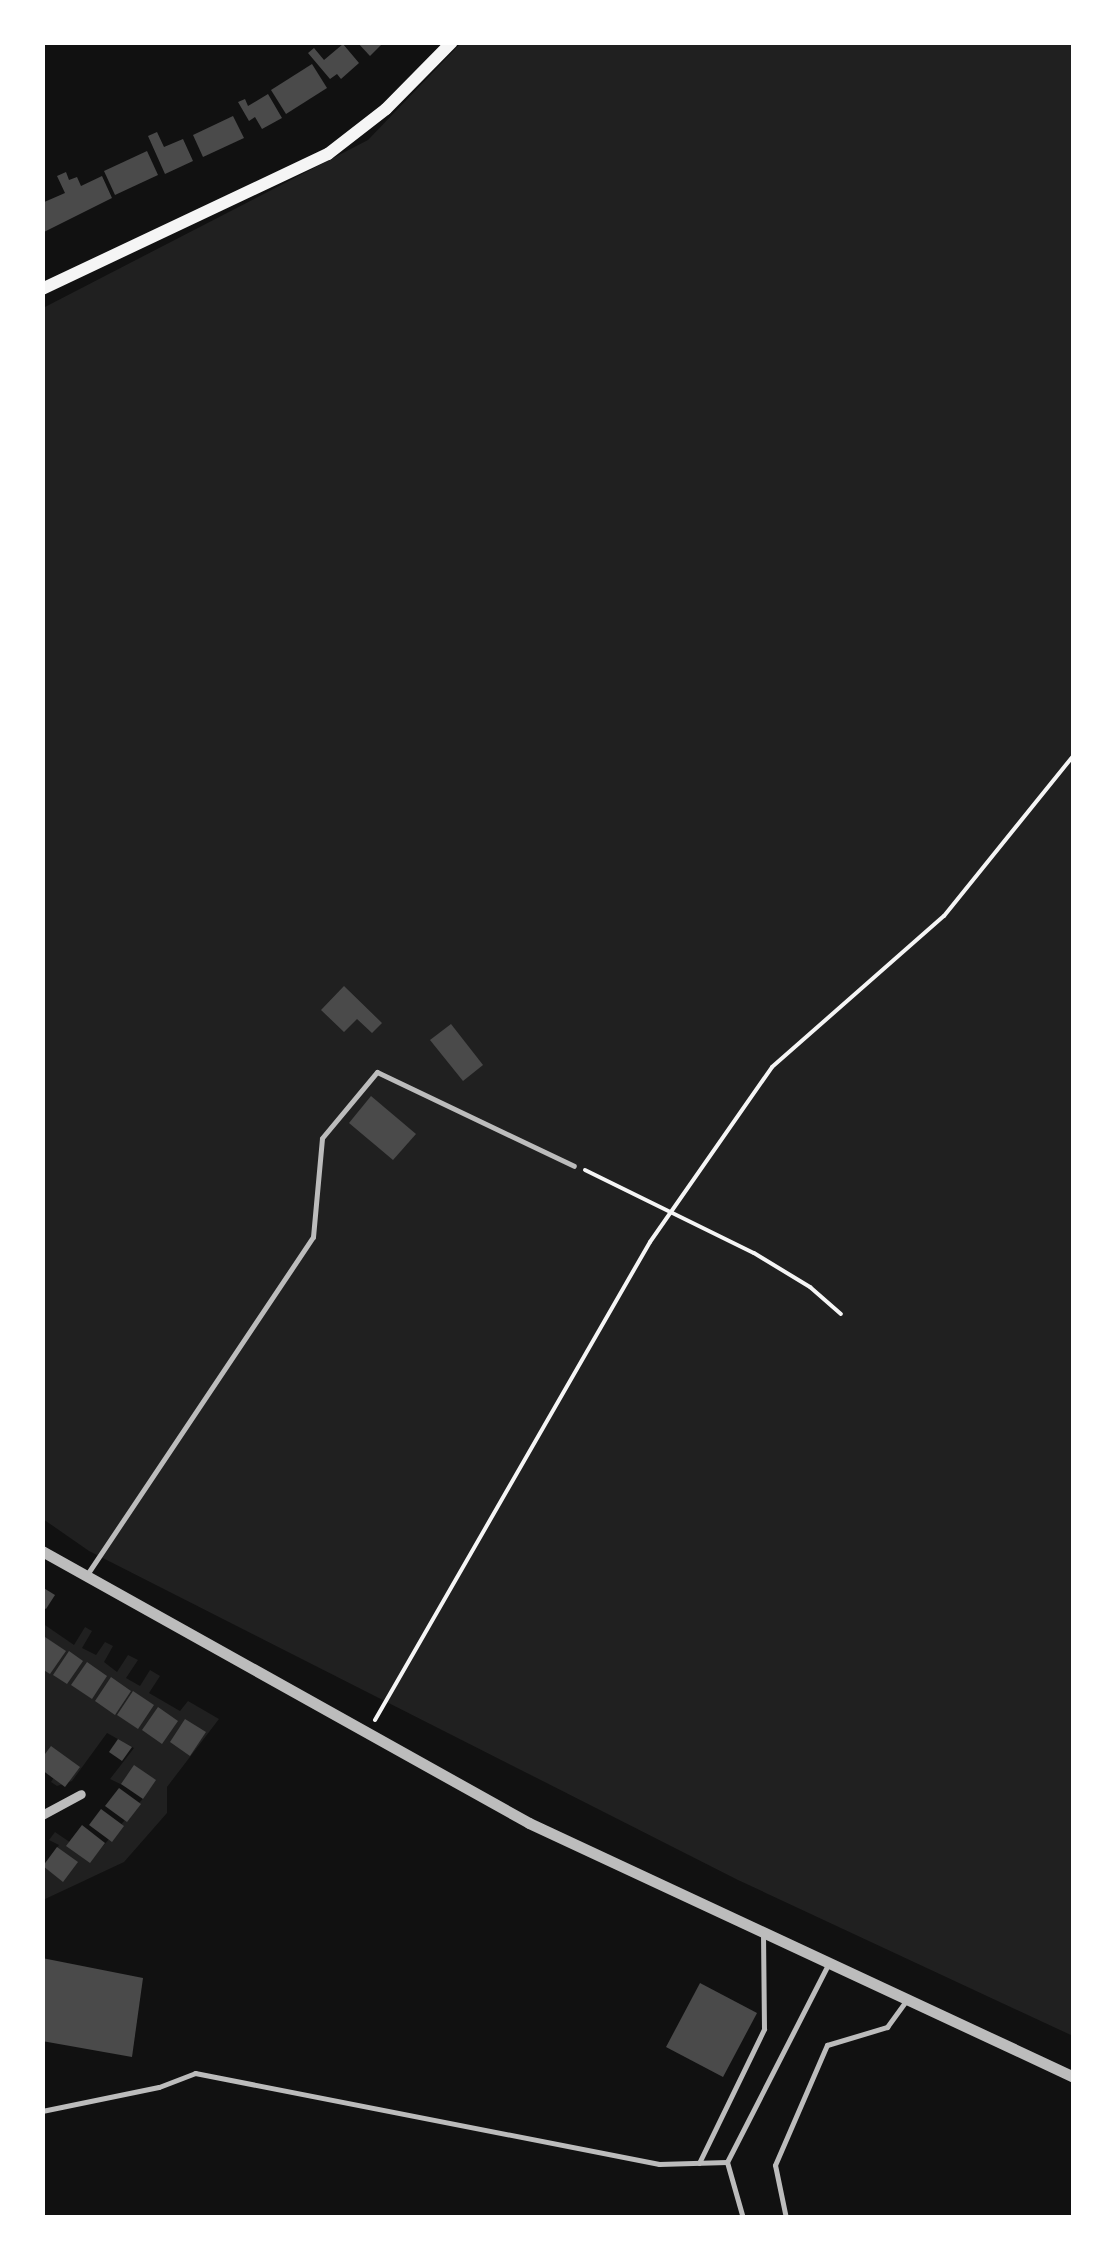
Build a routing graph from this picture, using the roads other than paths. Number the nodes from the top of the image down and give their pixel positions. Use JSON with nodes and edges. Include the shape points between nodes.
{"nodes":[{"id":1,"x":452,"y":42,"type":"edge"},
{"id":2,"x":42,"y":289,"type":"edge"},
{"id":3,"x":574,"y":1166,"type":"road end"},
{"id":4,"x":42,"y":1551,"type":"edge"},
{"id":5,"x":84,"y":1578,"type":"junction"},
{"id":6,"x":81,"y":1794,"type":"dead end"},
{"id":7,"x":43,"y":1815,"type":"edge"},
{"id":8,"x":763,"y":1931,"type":"junction"},
{"id":9,"x":829,"y":1962,"type":"junction"},
{"id":10,"x":908,"y":1998,"type":"junction"},
{"id":11,"x":1074,"y":2077,"type":"edge"},
{"id":12,"x":42,"y":2111,"type":"edge"},
{"id":13,"x":727,"y":2162,"type":"junction"},
{"id":14,"x":699,"y":2163,"type":"junction"},
{"id":15,"x":743,"y":2218,"type":"edge"},
{"id":16,"x":786,"y":2218,"type":"edge"}],
"edges":[{"from":1,"to":2,"type":"main road","via":[[386,109],[328,154]]},
{"from":3,"to":5,"type":"lane","via":[[377,1072],[322,1138],[313,1237]]},
{"from":4,"to":5,"type":"street"},
{"from":5,"to":8,"type":"street","via":[[529,1823]]},
{"from":6,"to":7,"type":"street"},
{"from":8,"to":9,"type":"street"},
{"from":8,"to":14,"type":"lane","via":[[764,2029]]},
{"from":9,"to":10,"type":"street"},
{"from":9,"to":13,"type":"lane"},
{"from":10,"to":11,"type":"street"},
{"from":10,"to":16,"type":"lane","via":[[887,2027],[827,2046],[776,2165]]},
{"from":12,"to":14,"type":"lane","via":[[195,2073],[659,2164]]},
{"from":13,"to":14,"type":"lane"},
{"from":13,"to":15,"type":"lane"}]}
